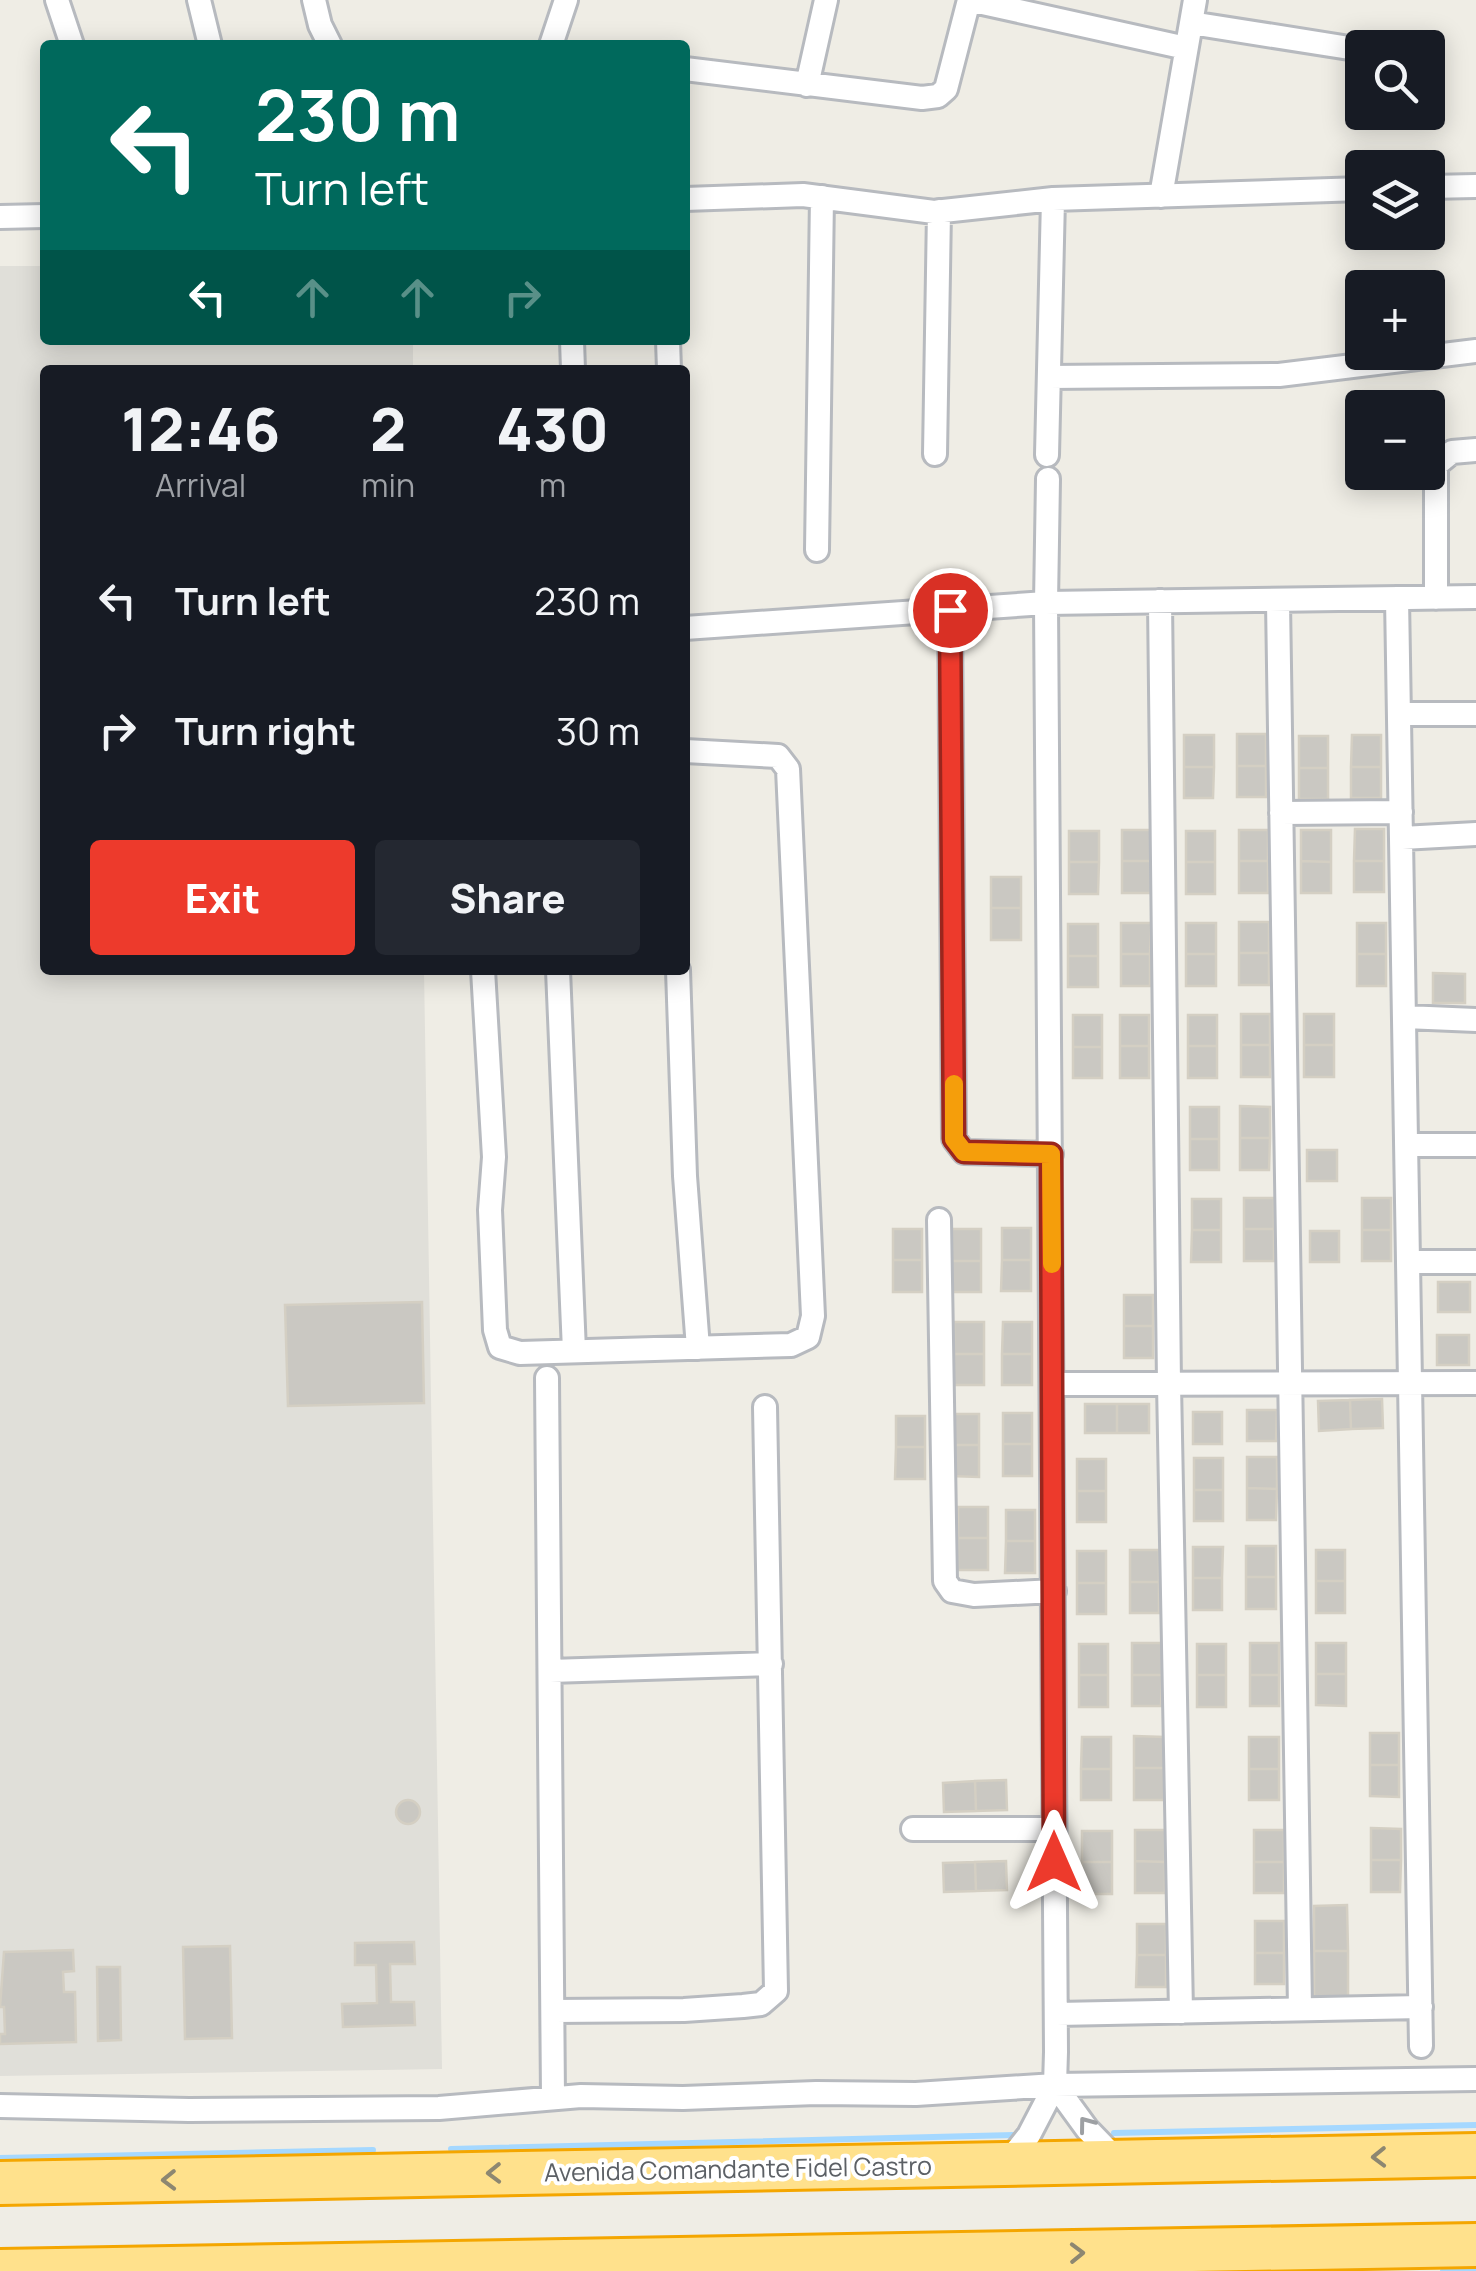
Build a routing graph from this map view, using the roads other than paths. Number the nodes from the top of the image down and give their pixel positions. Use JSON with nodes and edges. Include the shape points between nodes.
{"nodes":[{"id":1,"x":56,"y":0,"type":"edge"},
{"id":2,"x":199,"y":0,"type":"edge"},
{"id":3,"x":314,"y":0,"type":"edge"},
{"id":4,"x":566,"y":0,"type":"edge"},
{"id":5,"x":826,"y":0,"type":"edge"},
{"id":6,"x":969,"y":0,"type":"edge"},
{"id":7,"x":1193,"y":11,"type":"edge"},
{"id":8,"x":70,"y":40,"type":"edge"},
{"id":9,"x":209,"y":40,"type":"edge"},
{"id":10,"x":327,"y":40,"type":"edge"},
{"id":11,"x":555,"y":40,"type":"edge"},
{"id":12,"x":1345,"y":46,"type":"edge"},
{"id":13,"x":1186,"y":48,"type":"junction"},
{"id":14,"x":690,"y":70,"type":"edge"},
{"id":15,"x":806,"y":85,"type":"junction"},
{"id":16,"x":1476,"y":186,"type":"edge"},
{"id":17,"x":1445,"y":187,"type":"edge"},
{"id":18,"x":1345,"y":191,"type":"edge"},
{"id":19,"x":1160,"y":196,"type":"junction"},
{"id":20,"x":822,"y":197,"type":"junction"},
{"id":21,"x":690,"y":199,"type":"edge"},
{"id":22,"x":1053,"y":199,"type":"junction"},
{"id":23,"x":939,"y":211,"type":"junction"},
{"id":24,"x":40,"y":216,"type":"edge"},
{"id":25,"x":0,"y":218,"type":"edge"},
{"id":26,"x":1476,"y":351,"type":"edge"},
{"id":27,"x":1048,"y":377,"type":"junction"},
{"id":28,"x":1476,"y":450,"type":"edge"},
{"id":29,"x":935,"y":454,"type":"dead end"},
{"id":30,"x":1047,"y":455,"type":"dead end"},
{"id":31,"x":1048,"y":479,"type":"dead end"},
{"id":32,"x":817,"y":550,"type":"dead end"},
{"id":33,"x":1397,"y":598,"type":"junction"},
{"id":34,"x":1436,"y":598,"type":"junction"},
{"id":35,"x":1476,"y":598,"type":"edge"},
{"id":36,"x":1160,"y":601,"type":"junction"},
{"id":37,"x":1278,"y":602,"type":"junction"},
{"id":38,"x":1046,"y":603,"type":"junction"},
{"id":39,"x":950,"y":610,"type":"junction"},
{"id":40,"x":690,"y":628,"type":"edge"},
{"id":41,"x":1400,"y":714,"type":"junction"},
{"id":42,"x":1476,"y":714,"type":"edge"},
{"id":43,"x":690,"y":751,"type":"edge"},
{"id":44,"x":1402,"y":812,"type":"junction"},
{"id":45,"x":1281,"y":814,"type":"junction"},
{"id":46,"x":1476,"y":834,"type":"edge"},
{"id":47,"x":1402,"y":838,"type":"junction"},
{"id":48,"x":483,"y":975,"type":"edge"},
{"id":49,"x":558,"y":975,"type":"edge"},
{"id":50,"x":678,"y":975,"type":"edge"},
{"id":51,"x":1405,"y":1017,"type":"junction"},
{"id":52,"x":1476,"y":1020,"type":"edge"},
{"id":53,"x":1407,"y":1145,"type":"junction"},
{"id":54,"x":1476,"y":1145,"type":"edge"},
{"id":55,"x":1051,"y":1154,"type":"junction"},
{"id":56,"x":939,"y":1220,"type":"dead end"},
{"id":57,"x":1409,"y":1262,"type":"junction"},
{"id":58,"x":1476,"y":1262,"type":"edge"},
{"id":59,"x":698,"y":1348,"type":"junction"},
{"id":60,"x":574,"y":1351,"type":"junction"},
{"id":61,"x":546,"y":1378,"type":"dead end"},
{"id":62,"x":1476,"y":1383,"type":"edge"},
{"id":63,"x":1053,"y":1384,"type":"junction"},
{"id":64,"x":1169,"y":1384,"type":"junction"},
{"id":65,"x":1290,"y":1384,"type":"junction"},
{"id":66,"x":1412,"y":1384,"type":"junction"},
{"id":67,"x":765,"y":1407,"type":"dead end"},
{"id":68,"x":1054,"y":1591,"type":"junction"},
{"id":69,"x":771,"y":1664,"type":"junction"},
{"id":70,"x":550,"y":1671,"type":"junction"},
{"id":71,"x":913,"y":1829,"type":"dead end"},
{"id":72,"x":1054,"y":1830,"type":"junction"},
{"id":73,"x":1420,"y":2008,"type":"junction"},
{"id":74,"x":1300,"y":2010,"type":"junction"},
{"id":75,"x":554,"y":2011,"type":"junction"},
{"id":76,"x":1181,"y":2012,"type":"junction"},
{"id":77,"x":1057,"y":2014,"type":"junction"},
{"id":78,"x":1421,"y":2046,"type":"dead end"},
{"id":79,"x":1476,"y":2079,"type":"edge"},
{"id":80,"x":1055,"y":2085,"type":"junction"},
{"id":81,"x":553,"y":2098,"type":"junction"},
{"id":82,"x":0,"y":2106,"type":"edge"},
{"id":83,"x":1476,"y":2156,"type":"edge"},
{"id":84,"x":1118,"y":2162,"type":"junction"},
{"id":85,"x":1006,"y":2164,"type":"junction"},
{"id":86,"x":0,"y":2184,"type":"edge"},
{"id":87,"x":1476,"y":2245,"type":"edge"},
{"id":88,"x":885,"y":2264,"type":"edge"},
{"id":89,"x":466,"y":2267,"type":"edge"},
{"id":90,"x":234,"y":2269,"type":"edge"},
{"id":91,"x":0,"y":2270,"type":"edge"}],
"edges":[{"from":1,"to":8,"type":"street"},
{"from":2,"to":9,"type":"street"},
{"from":3,"to":10,"type":"street"},
{"from":4,"to":11,"type":"street"},
{"from":5,"to":15,"type":"street"},
{"from":6,"to":13,"type":"street"},
{"from":6,"to":15,"type":"street","via":[[946,89],[938,96]]},
{"from":7,"to":12,"type":"street"},
{"from":7,"to":13,"type":"street"},
{"from":13,"to":19,"type":"street"},
{"from":14,"to":15,"type":"street"},
{"from":16,"to":17,"type":"street"},
{"from":18,"to":19,"type":"street"},
{"from":19,"to":22,"type":"street"},
{"from":20,"to":21,"type":"street"},
{"from":20,"to":23,"type":"street"},
{"from":20,"to":32,"type":"street"},
{"from":22,"to":23,"type":"street"},
{"from":22,"to":27,"type":"street"},
{"from":23,"to":29,"type":"street"},
{"from":24,"to":25,"type":"street"},
{"from":26,"to":27,"type":"street","via":[[1279,375]]},
{"from":27,"to":30,"type":"street"},
{"from":28,"to":34,"type":"street","via":[[1446,454],[1436,465]]},
{"from":31,"to":38,"type":"street"},
{"from":33,"to":34,"type":"street"},
{"from":33,"to":37,"type":"street"},
{"from":33,"to":41,"type":"street"},
{"from":34,"to":35,"type":"street"},
{"from":36,"to":37,"type":"street"},
{"from":36,"to":38,"type":"street"},
{"from":36,"to":64,"type":"street"},
{"from":37,"to":45,"type":"street"},
{"from":38,"to":39,"type":"street"},
{"from":38,"to":55,"type":"street"},
{"from":39,"to":40,"type":"street"},
{"from":39,"to":55,"type":"street","via":[[954,1139],[964,1152]]},
{"from":41,"to":42,"type":"street"},
{"from":41,"to":44,"type":"street"},
{"from":43,"to":59,"type":"street","via":[[778,756],[788,768],[814,1316],[808,1337],[791,1346]]},
{"from":44,"to":45,"type":"street"},
{"from":44,"to":47,"type":"street"},
{"from":45,"to":65,"type":"street"},
{"from":46,"to":47,"type":"street"},
{"from":47,"to":51,"type":"street"},
{"from":48,"to":60,"type":"street","via":[[495,1330],[500,1347]]},
{"from":49,"to":60,"type":"street"},
{"from":50,"to":59,"type":"street"},
{"from":51,"to":52,"type":"street"},
{"from":51,"to":53,"type":"street"},
{"from":53,"to":54,"type":"street"},
{"from":53,"to":57,"type":"street"},
{"from":55,"to":63,"type":"street"},
{"from":56,"to":68,"type":"street","via":[[945,1581],[952,1591],[974,1594]]},
{"from":57,"to":58,"type":"street"},
{"from":57,"to":66,"type":"street"},
{"from":59,"to":60,"type":"street"},
{"from":61,"to":70,"type":"street"},
{"from":62,"to":66,"type":"street"},
{"from":63,"to":64,"type":"street"},
{"from":63,"to":68,"type":"street"},
{"from":64,"to":65,"type":"street"},
{"from":64,"to":76,"type":"street"},
{"from":65,"to":66,"type":"street"},
{"from":65,"to":74,"type":"street"},
{"from":66,"to":73,"type":"street"},
{"from":67,"to":69,"type":"street"},
{"from":68,"to":72,"type":"street"},
{"from":69,"to":70,"type":"street"},
{"from":69,"to":75,"type":"street","via":[[776,1991],[761,2004],[743,2006]]},
{"from":70,"to":75,"type":"street"},
{"from":71,"to":72,"type":"street"},
{"from":72,"to":77,"type":"street"},
{"from":73,"to":74,"type":"street"},
{"from":73,"to":78,"type":"street"},
{"from":74,"to":76,"type":"street"},
{"from":75,"to":81,"type":"street"},
{"from":76,"to":77,"type":"street"},
{"from":77,"to":80,"type":"street"},
{"from":79,"to":80,"type":"street"},
{"from":80,"to":81,"type":"street","via":[[916,2094]]},
{"from":84,"to":80,"type":"street","one_way":true},
{"from":80,"to":85,"type":"street"},
{"from":81,"to":82,"type":"street","via":[[356,2110]]},
{"from":83,"to":84,"type":"highway","name":"Avenida Comandante Fidel Castro","one_way":true},
{"from":84,"to":85,"type":"highway","name":"Avenida Comandante Fidel Castro"},
{"from":85,"to":86,"type":"highway","name":"Avenida Comandante Fidel Castro","one_way":true},
{"from":88,"to":87,"type":"highway","one_way":true},
{"from":88,"to":89,"type":"highway"},
{"from":89,"to":90,"type":"highway"},
{"from":90,"to":91,"type":"highway"}]}
